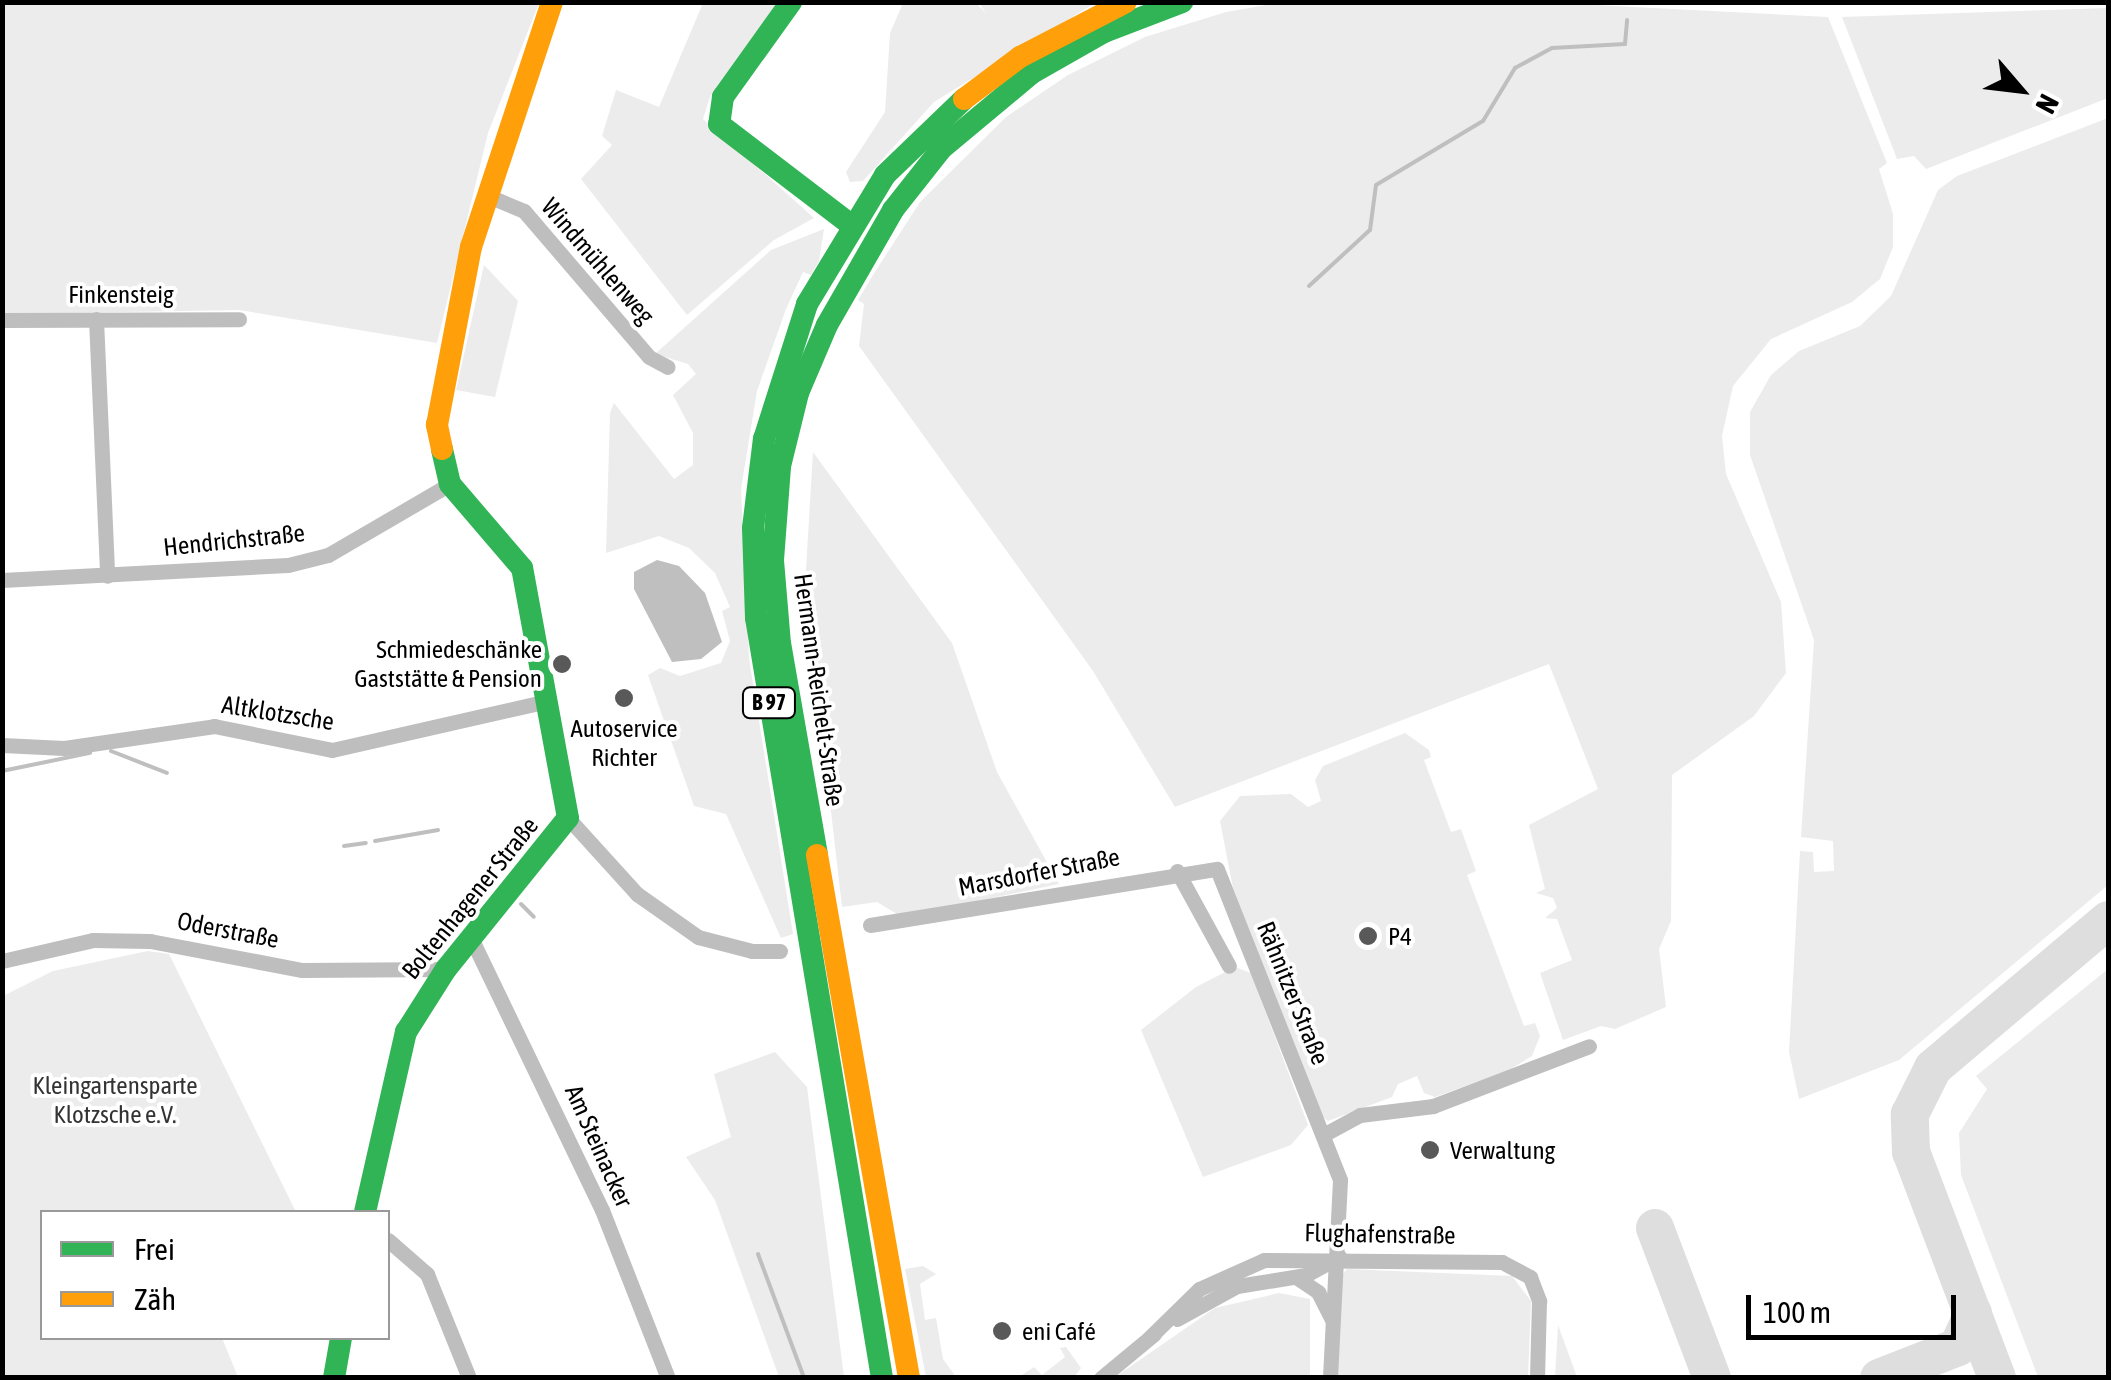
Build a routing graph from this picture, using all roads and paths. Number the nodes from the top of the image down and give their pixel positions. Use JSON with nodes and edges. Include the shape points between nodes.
{"nodes":[{"id":1,"x":552,"y":2,"type":"edge"},
{"id":2,"x":791,"y":2,"type":"edge"},
{"id":3,"x":1126,"y":2,"type":"edge"},
{"id":4,"x":1182,"y":2,"type":"edge"},
{"id":5,"x":486,"y":195,"type":"junction"},
{"id":6,"x":851,"y":225,"type":"junction"},
{"id":7,"x":874,"y":241,"type":"junction"},
{"id":8,"x":96,"y":319,"type":"junction"},
{"id":9,"x":239,"y":319,"type":"dead end"},
{"id":10,"x":2,"y":320,"type":"edge"},
{"id":11,"x":668,"y":368,"type":"dead end"},
{"id":12,"x":450,"y":484,"type":"junction"},
{"id":13,"x":107,"y":576,"type":"junction"},
{"id":14,"x":2,"y":580,"type":"edge"},
{"id":15,"x":542,"y":702,"type":"junction"},
{"id":16,"x":2,"y":745,"type":"edge"},
{"id":17,"x":568,"y":818,"type":"junction"},
{"id":18,"x":1216,"y":868,"type":"joint"},
{"id":19,"x":1177,"y":871,"type":"junction"},
{"id":20,"x":870,"y":925,"type":"dead end"},
{"id":21,"x":472,"y":940,"type":"junction"},
{"id":22,"x":780,"y":951,"type":"dead end"},
{"id":23,"x":2,"y":961,"type":"edge"},
{"id":24,"x":1229,"y":966,"type":"dead end"},
{"id":25,"x":446,"y":969,"type":"junction"},
{"id":26,"x":1589,"y":1046,"type":"dead end"},
{"id":27,"x":1323,"y":1135,"type":"junction"},
{"id":28,"x":365,"y":1210,"type":"edge"},
{"id":29,"x":390,"y":1242,"type":"edge"},
{"id":30,"x":1339,"y":1257,"type":"junction"},
{"id":31,"x":1296,"y":1277,"type":"junction"},
{"id":32,"x":1334,"y":1323,"type":"junction"},
{"id":33,"x":1149,"y":1338,"type":"junction"},
{"id":34,"x":342,"y":1340,"type":"edge"},
{"id":35,"x":334,"y":1378,"type":"edge"},
{"id":36,"x":469,"y":1378,"type":"edge"},
{"id":37,"x":668,"y":1378,"type":"edge"},
{"id":38,"x":882,"y":1378,"type":"edge"},
{"id":39,"x":910,"y":1378,"type":"edge"},
{"id":40,"x":1101,"y":1378,"type":"edge"},
{"id":41,"x":1330,"y":1378,"type":"edge"},
{"id":42,"x":1537,"y":1378,"type":"edge"}],
"edges":[{"from":1,"to":5,"type":"main road","name":"Boltenhagener Straße"},
{"from":2,"to":6,"type":"main road","via":[[722,96],[718,124]]},
{"from":3,"to":6,"type":"main road","name":"Hermann-Reichelt-Straße","number":"B 97","via":[[1020,57],[950,110],[884,175]]},
{"from":4,"to":7,"type":"main road","name":"Hermann-Reichelt-Straße","number":"B 97","via":[[1104,32],[999,96],[932,160]]},
{"from":5,"to":11,"type":"street","name":"Windmühlenweg","via":[[524,211],[649,357]]},
{"from":5,"to":12,"type":"main road","name":"Boltenhagener Straße","via":[[437,425]]},
{"from":6,"to":7,"type":"main road"},
{"from":6,"to":38,"type":"main road","name":"Hermann-Reichelt-Straße","number":"B 97","via":[[808,304],[774,400],[758,479],[753,576]]},
{"from":7,"to":39,"type":"main road","name":"Hermann-Reichelt-Straße","number":"B 97","via":[[827,325],[794,405],[780,466],[773,560],[783,664]]},
{"from":8,"to":9,"type":"street","name":"Finkensteig"},
{"from":8,"to":10,"type":"street","name":"Finkensteig"},
{"from":8,"to":13,"type":"street"},
{"from":12,"to":13,"type":"street","name":"Hendrichstraße","via":[[328,555],[288,565]]},
{"from":12,"to":15,"type":"main road","name":"Boltenhagener Straße","via":[[522,568],[534,606]]},
{"from":13,"to":14,"type":"street","name":"Hendrichstraße"},
{"from":15,"to":16,"type":"street","name":"Altklotzsche","via":[[332,750],[214,726],[64,748]]},
{"from":15,"to":17,"type":"main road","name":"Boltenhagener Straße"},
{"from":17,"to":21,"type":"main road","name":"Boltenhagener Straße"},
{"from":17,"to":22,"type":"street","via":[[637,894],[698,937]]},
{"from":18,"to":19,"type":"street","name":"Marsdorfer Straße"},
{"from":18,"to":27,"type":"street","name":"Rähnitzer Straße"},
{"from":19,"to":20,"type":"street","name":"Marsdorfer Straße"},
{"from":19,"to":24,"type":"street"},
{"from":21,"to":25,"type":"main road","name":"Boltenhagener Straße"},
{"from":21,"to":37,"type":"street","name":"Am Steinacker","via":[[602,1210]]},
{"from":23,"to":25,"type":"street","name":"Oderstraße","via":[[93,940],[150,940],[302,970]]},
{"from":25,"to":28,"type":"main road","name":"Boltenhagener Straße","via":[[406,1032]]},
{"from":26,"to":27,"type":"street","via":[[1433,1106],[1360,1116]]},
{"from":27,"to":30,"type":"street","name":"Rähnitzer Straße","via":[[1342,1195]]},
{"from":29,"to":36,"type":"street","via":[[427,1274]]},
{"from":30,"to":31,"type":"street"},
{"from":30,"to":32,"type":"street","name":"Rähnitzer Straße"},
{"from":30,"to":33,"type":"street","name":"Flughafenstraße","via":[[1288,1257],[1241,1267],[1199,1289]]},
{"from":30,"to":42,"type":"street","name":"Flughafenstraße","via":[[1522,1268],[1540,1301]]},
{"from":31,"to":32,"type":"street","name":"Flughafenstraße","via":[[1318,1292]]},
{"from":31,"to":33,"type":"street","name":"Flughafenstraße","via":[[1227,1290]]},
{"from":32,"to":41,"type":"street"},
{"from":33,"to":40,"type":"street","name":"Flughafenstraße"},
{"from":34,"to":35,"type":"main road"}]}
